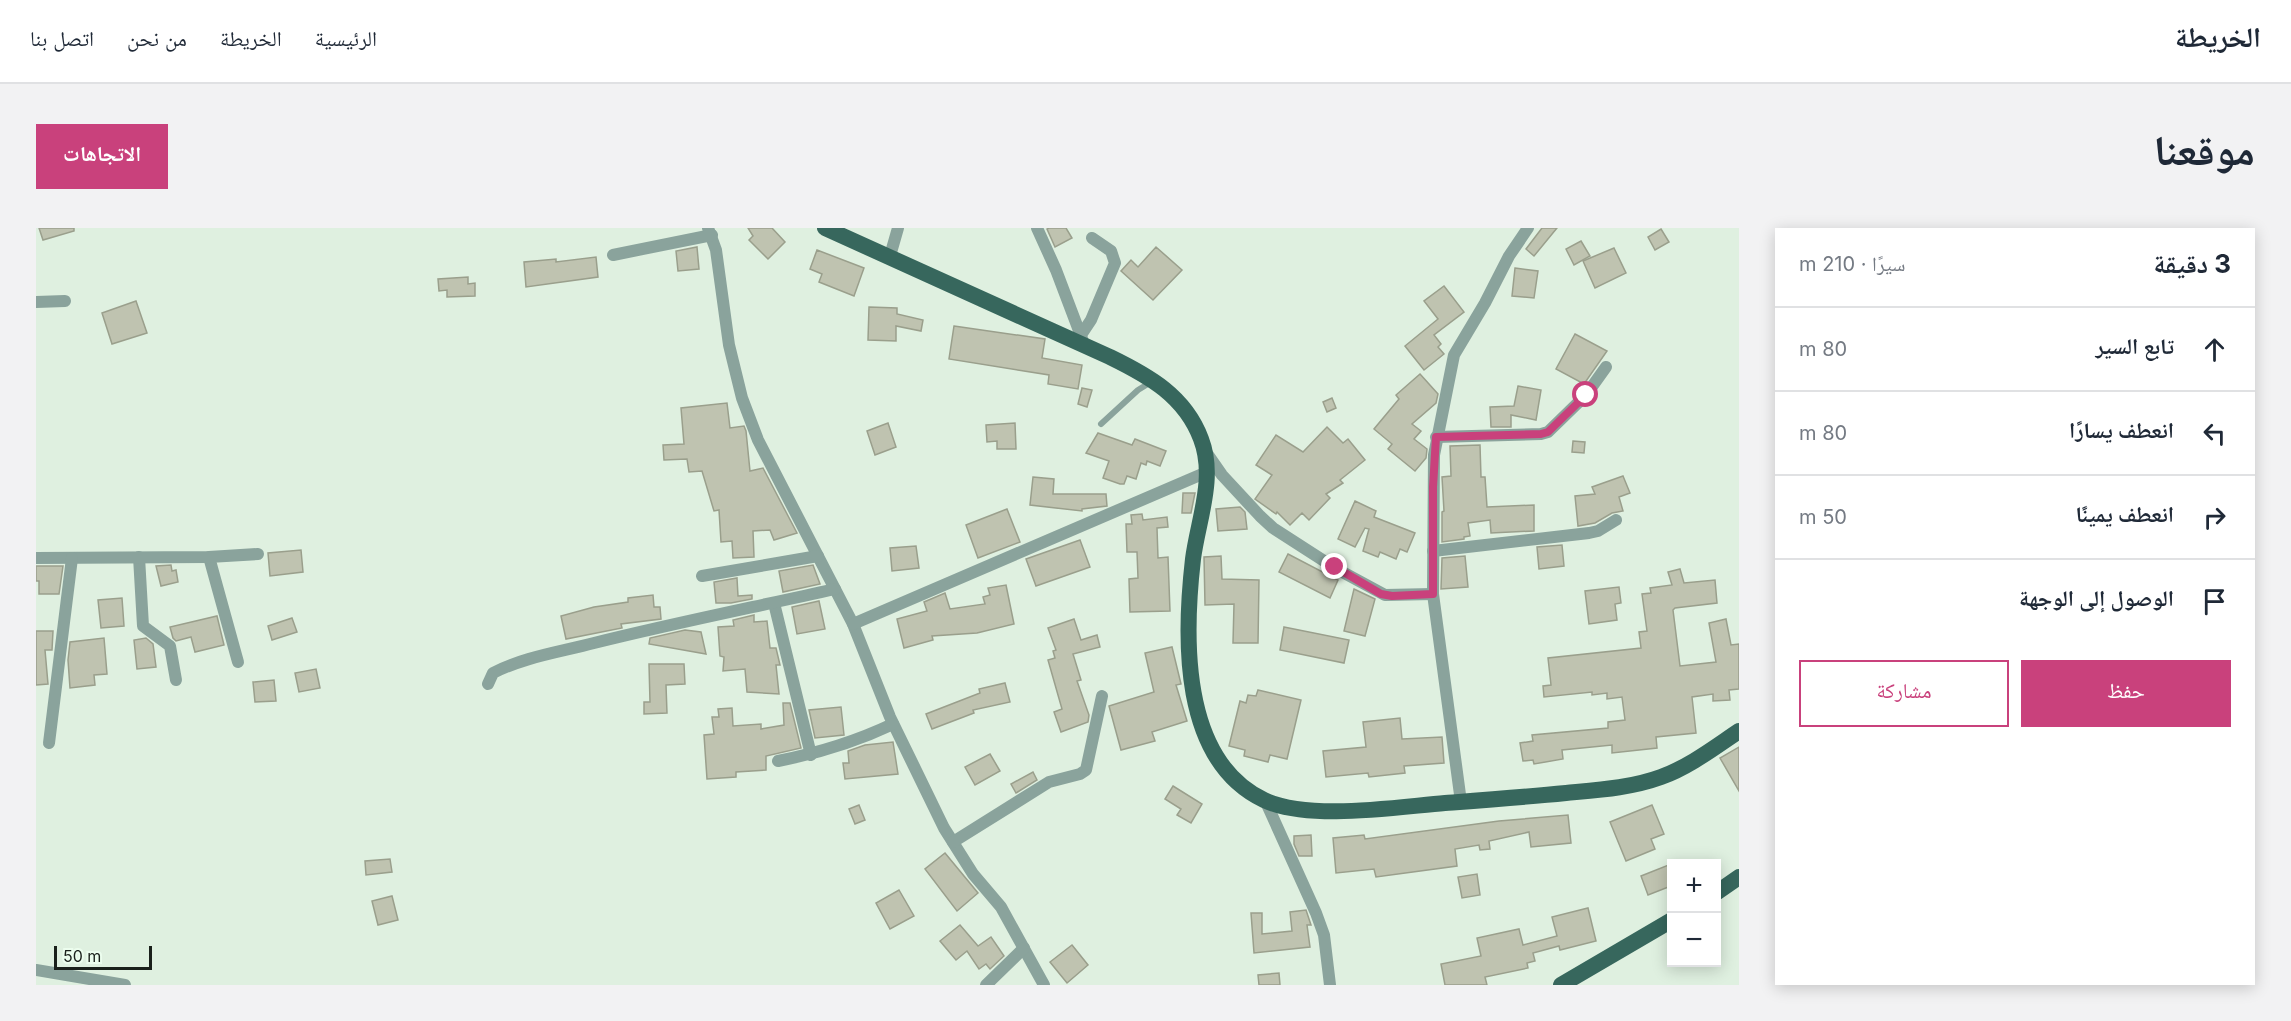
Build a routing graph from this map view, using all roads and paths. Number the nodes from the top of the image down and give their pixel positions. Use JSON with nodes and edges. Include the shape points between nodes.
{"nodes":[{"id":1,"x":825,"y":228,"type":"edge"},
{"id":2,"x":897,"y":228,"type":"edge"},
{"id":3,"x":1037,"y":228,"type":"edge"},
{"id":4,"x":1528,"y":228,"type":"edge"},
{"id":5,"x":710,"y":232,"type":"edge"},
{"id":6,"x":1092,"y":238,"type":"dead end"},
{"id":7,"x":612,"y":255,"type":"dead end"},
{"id":8,"x":890,"y":256,"type":"junction"},
{"id":9,"x":65,"y":301,"type":"dead end"},
{"id":10,"x":36,"y":302,"type":"edge"},
{"id":11,"x":1082,"y":340,"type":"junction"},
{"id":12,"x":1606,"y":366,"type":"dead end"},
{"id":13,"x":1154,"y":380,"type":"junction"},
{"id":14,"x":1101,"y":424,"type":"dead end"},
{"id":15,"x":1436,"y":437,"type":"junction"},
{"id":16,"x":1205,"y":450,"type":"junction"},
{"id":17,"x":1207,"y":472,"type":"junction"},
{"id":18,"x":1616,"y":520,"type":"dead end"},
{"id":19,"x":1432,"y":551,"type":"junction"},
{"id":20,"x":258,"y":554,"type":"dead end"},
{"id":21,"x":818,"y":556,"type":"junction"},
{"id":22,"x":139,"y":557,"type":"junction"},
{"id":23,"x":209,"y":557,"type":"junction"},
{"id":24,"x":36,"y":558,"type":"edge"},
{"id":25,"x":72,"y":558,"type":"junction"},
{"id":26,"x":702,"y":576,"type":"dead end"},
{"id":27,"x":835,"y":589,"type":"junction"},
{"id":28,"x":1433,"y":594,"type":"junction"},
{"id":29,"x":774,"y":603,"type":"junction"},
{"id":30,"x":853,"y":624,"type":"junction"},
{"id":31,"x":238,"y":662,"type":"dead end"},
{"id":32,"x":176,"y":680,"type":"dead end"},
{"id":33,"x":488,"y":684,"type":"dead end"},
{"id":34,"x":1102,"y":696,"type":"dead end"},
{"id":35,"x":893,"y":724,"type":"junction"},
{"id":36,"x":1739,"y":730,"type":"edge"},
{"id":37,"x":49,"y":743,"type":"dead end"},
{"id":38,"x":811,"y":755,"type":"junction"},
{"id":39,"x":778,"y":761,"type":"dead end"},
{"id":40,"x":1265,"y":800,"type":"junction"},
{"id":41,"x":1461,"y":802,"type":"junction"},
{"id":42,"x":953,"y":842,"type":"junction"},
{"id":43,"x":1739,"y":877,"type":"edge"},
{"id":44,"x":1721,"y":890,"type":"edge"},
{"id":45,"x":1667,"y":922,"type":"edge"},
{"id":46,"x":1024,"y":948,"type":"junction"},
{"id":47,"x":36,"y":970,"type":"edge"},
{"id":48,"x":125,"y":985,"type":"edge"},
{"id":49,"x":986,"y":985,"type":"edge"},
{"id":50,"x":1044,"y":985,"type":"edge"},
{"id":51,"x":1330,"y":985,"type":"edge"},
{"id":52,"x":1561,"y":985,"type":"edge"}],
"edges":[{"from":1,"to":8,"type":"main road"},
{"from":2,"to":8,"type":"street"},
{"from":3,"to":11,"type":"street"},
{"from":4,"to":15,"type":"street","via":[[1454,355]]},
{"from":5,"to":7,"type":"street"},
{"from":5,"to":21,"type":"street","via":[[742,398],[758,440]]},
{"from":6,"to":11,"type":"street","via":[[1112,251],[1115,260]]},
{"from":8,"to":11,"type":"main road"},
{"from":9,"to":10,"type":"street"},
{"from":11,"to":13,"type":"main road"},
{"from":12,"to":15,"type":"street","via":[[1586,395],[1548,432]]},
{"from":13,"to":14,"type":"lane"},
{"from":13,"to":16,"type":"main road","via":[[1182,405]]},
{"from":15,"to":19,"type":"street"},
{"from":16,"to":17,"type":"main road"},
{"from":16,"to":28,"type":"street","via":[[1222,476],[1260,516],[1326,562],[1381,594]]},
{"from":17,"to":30,"type":"street"},
{"from":17,"to":40,"type":"main road","via":[[1189,592],[1192,678],[1198,715],[1213,754],[1227,771]]},
{"from":18,"to":19,"type":"street","via":[[1589,533]]},
{"from":19,"to":28,"type":"street"},
{"from":20,"to":23,"type":"street"},
{"from":21,"to":26,"type":"street"},
{"from":21,"to":27,"type":"street"},
{"from":22,"to":23,"type":"street"},
{"from":22,"to":25,"type":"street"},
{"from":22,"to":32,"type":"street","via":[[143,626],[170,646]]},
{"from":23,"to":31,"type":"street"},
{"from":24,"to":25,"type":"street"},
{"from":25,"to":37,"type":"street"},
{"from":27,"to":29,"type":"street"},
{"from":27,"to":30,"type":"street"},
{"from":28,"to":41,"type":"street"},
{"from":29,"to":33,"type":"street","via":[[699,617],[524,660],[493,673]]},
{"from":29,"to":38,"type":"street"},
{"from":30,"to":35,"type":"street"},
{"from":34,"to":42,"type":"street","via":[[1086,770],[1049,782]]},
{"from":35,"to":38,"type":"street"},
{"from":35,"to":42,"type":"street"},
{"from":36,"to":41,"type":"main road","via":[[1676,771],[1636,784]]},
{"from":38,"to":39,"type":"street"},
{"from":40,"to":41,"type":"main road","via":[[1323,810]]},
{"from":40,"to":51,"type":"street","via":[[1316,913]]},
{"from":42,"to":46,"type":"street","via":[[1001,907]]},
{"from":43,"to":44,"type":"main road"},
{"from":45,"to":52,"type":"main road"},
{"from":46,"to":49,"type":"street"},
{"from":46,"to":50,"type":"street"},
{"from":47,"to":48,"type":"street"}]}
